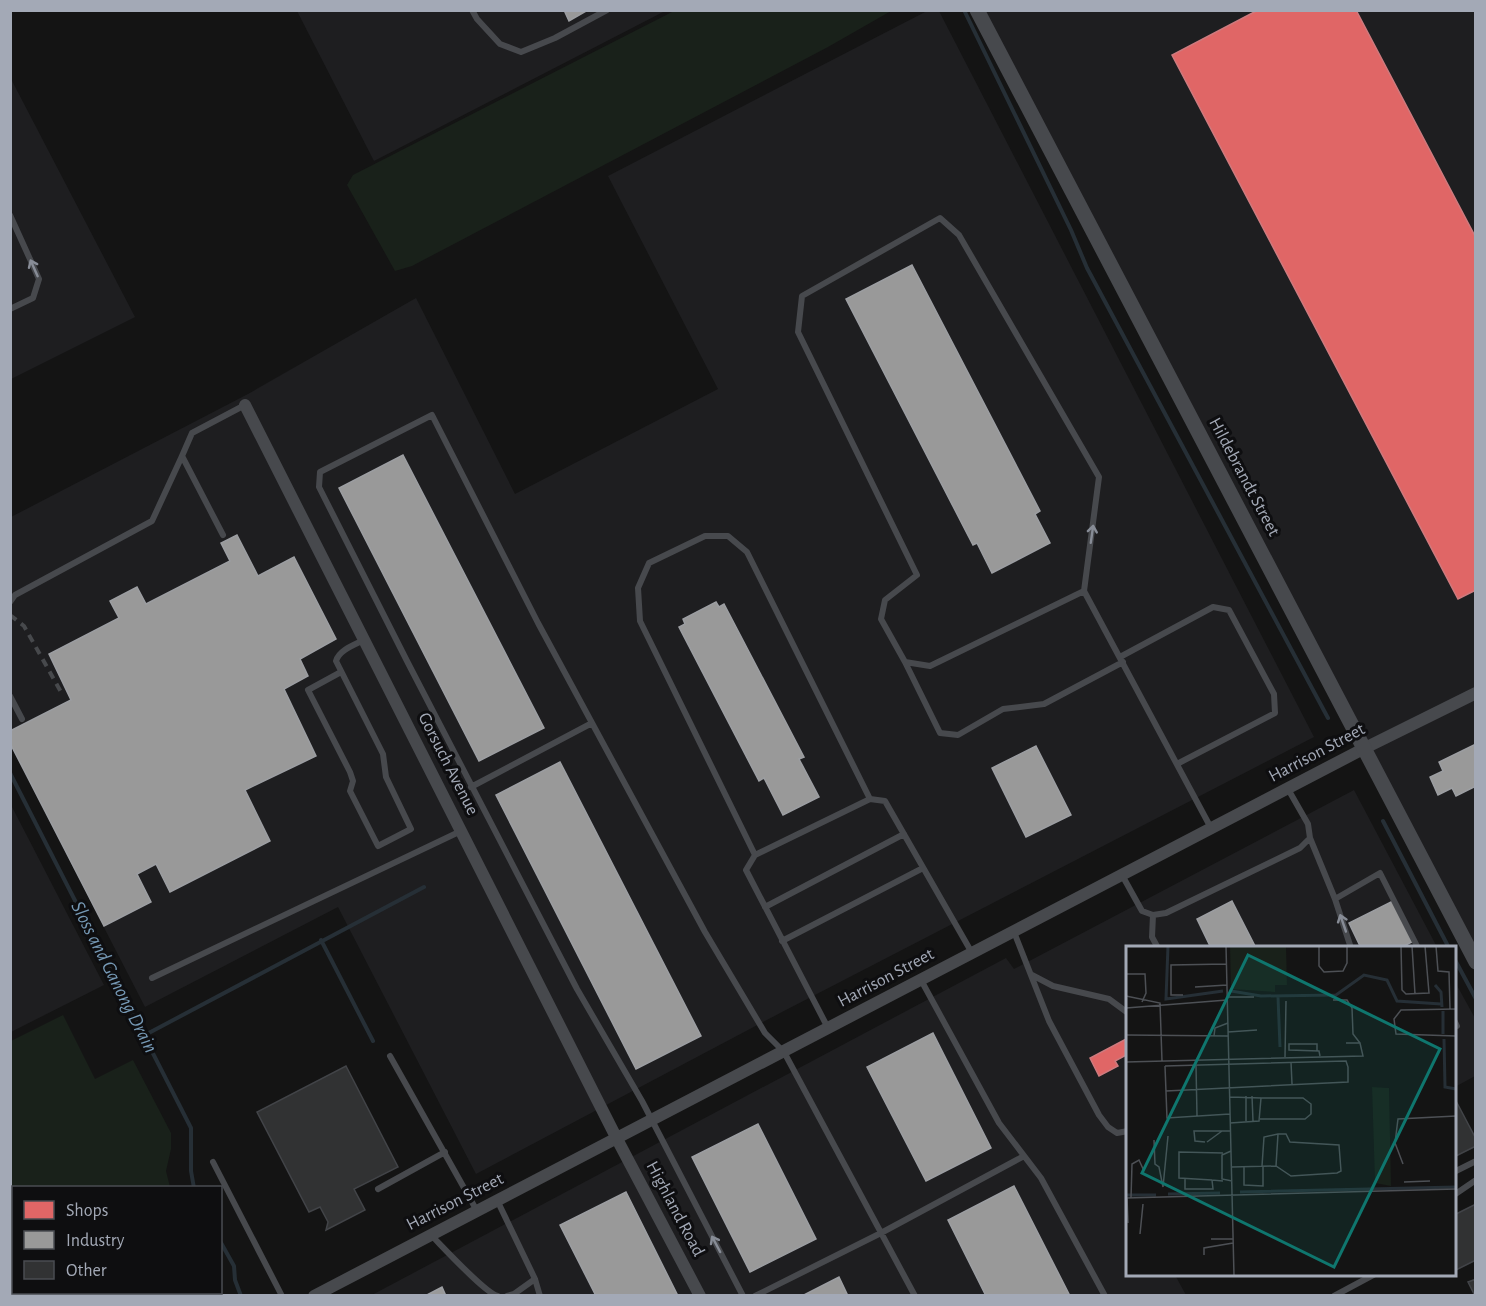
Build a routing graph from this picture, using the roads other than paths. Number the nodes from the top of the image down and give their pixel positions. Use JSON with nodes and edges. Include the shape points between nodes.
{"nodes":[{"id":1,"x":472,"y":10,"type":"edge"},
{"id":2,"x":607,"y":10,"type":"edge"},
{"id":3,"x":977,"y":10,"type":"edge"},
{"id":4,"x":10,"y":215,"type":"edge"},
{"id":5,"x":10,"y":309,"type":"edge"},
{"id":6,"x":245,"y":405,"type":"joint"},
{"id":7,"x":182,"y":456,"type":"junction"},
{"id":8,"x":223,"y":535,"type":"dead end"},
{"id":9,"x":1084,"y":591,"type":"junction"},
{"id":10,"x":10,"y":602,"type":"edge"},
{"id":11,"x":365,"y":640,"type":"junction"},
{"id":12,"x":1121,"y":660,"type":"junction"},
{"id":13,"x":905,"y":662,"type":"junction"},
{"id":14,"x":341,"y":672,"type":"junction"},
{"id":15,"x":1476,"y":693,"type":"edge"},
{"id":16,"x":10,"y":696,"type":"edge"},
{"id":17,"x":22,"y":719,"type":"dead end"},
{"id":18,"x":592,"y":723,"type":"junction"},
{"id":19,"x":1363,"y":749,"type":"junction"},
{"id":20,"x":1177,"y":764,"type":"junction"},
{"id":21,"x":471,"y":787,"type":"junction"},
{"id":22,"x":1288,"y":789,"type":"junction"},
{"id":23,"x":870,"y":799,"type":"junction"},
{"id":24,"x":1211,"y":829,"type":"junction"},
{"id":25,"x":462,"y":831,"type":"junction"},
{"id":26,"x":904,"y":834,"type":"junction"},
{"id":27,"x":1310,"y":838,"type":"junction"},
{"id":28,"x":755,"y":855,"type":"junction"},
{"id":29,"x":923,"y":868,"type":"junction"},
{"id":30,"x":1122,"y":875,"type":"junction"},
{"id":31,"x":1335,"y":899,"type":"junction"},
{"id":32,"x":765,"y":907,"type":"junction"},
{"id":33,"x":1154,"y":915,"type":"junction"},
{"id":34,"x":1014,"y":932,"type":"junction"},
{"id":35,"x":783,"y":941,"type":"junction"},
{"id":36,"x":1157,"y":946,"type":"edge"},
{"id":37,"x":1351,"y":946,"type":"edge"},
{"id":38,"x":1417,"y":946,"type":"edge"},
{"id":39,"x":972,"y":954,"type":"junction"},
{"id":40,"x":1476,"y":962,"type":"edge"},
{"id":41,"x":1032,"y":975,"type":"junction"},
{"id":42,"x":152,"y":978,"type":"dead end"},
{"id":43,"x":921,"y":980,"type":"junction"},
{"id":44,"x":1126,"y":1012,"type":"edge"},
{"id":45,"x":828,"y":1029,"type":"junction"},
{"id":46,"x":784,"y":1052,"type":"junction"},
{"id":47,"x":390,"y":1056,"type":"dead end"},
{"id":48,"x":653,"y":1120,"type":"junction"},
{"id":49,"x":1126,"y":1131,"type":"edge"},
{"id":50,"x":617,"y":1139,"type":"junction"},
{"id":51,"x":445,"y":1152,"type":"junction"},
{"id":52,"x":1024,"y":1156,"type":"junction"},
{"id":53,"x":1476,"y":1161,"type":"edge"},
{"id":54,"x":213,"y":1162,"type":"dead end"},
{"id":55,"x":1456,"y":1171,"type":"edge"},
{"id":56,"x":1476,"y":1180,"type":"edge"},
{"id":57,"x":378,"y":1189,"type":"dead end"},
{"id":58,"x":1456,"y":1194,"type":"edge"},
{"id":59,"x":497,"y":1200,"type":"junction"},
{"id":60,"x":477,"y":1211,"type":"junction"},
{"id":61,"x":882,"y":1233,"type":"junction"},
{"id":62,"x":431,"y":1235,"type":"junction"},
{"id":63,"x":1373,"y":1276,"type":"edge"},
{"id":64,"x":535,"y":1279,"type":"junction"},
{"id":65,"x":282,"y":1296,"type":"edge"},
{"id":66,"x":314,"y":1296,"type":"edge"},
{"id":67,"x":498,"y":1296,"type":"edge"},
{"id":68,"x":507,"y":1296,"type":"edge"},
{"id":69,"x":540,"y":1296,"type":"edge"},
{"id":70,"x":700,"y":1296,"type":"edge"},
{"id":71,"x":743,"y":1296,"type":"edge"},
{"id":72,"x":755,"y":1296,"type":"edge"},
{"id":73,"x":915,"y":1296,"type":"edge"},
{"id":74,"x":1105,"y":1296,"type":"edge"},
{"id":75,"x":1335,"y":1296,"type":"edge"}],
"edges":[{"from":1,"to":2,"type":"lane","via":[[500,44],[521,52]]},
{"from":3,"to":19,"type":"street","name":"Hildebrandt Street"},
{"from":5,"to":4,"type":"lane","one_way":true,"via":[[33,298],[39,279]]},
{"from":6,"to":7,"type":"lane","via":[[192,433]]},
{"from":6,"to":11,"type":"street","name":"Gorsuch Avenue"},
{"from":7,"to":8,"type":"lane"},
{"from":7,"to":10,"type":"lane","via":[[152,521],[15,595]]},
{"from":9,"to":12,"type":"lane"},
{"from":9,"to":13,"type":"lane","via":[[930,666]]},
{"from":9,"to":13,"type":"lane","one_way":true,"via":[[1099,477],[958,235],[940,218],[802,296],[798,332],[917,575],[885,600],[881,619]]},
{"from":11,"to":14,"type":"lane","via":[[337,656]]},
{"from":11,"to":25,"type":"street","name":"Gorsuch Avenue"},
{"from":12,"to":13,"type":"lane","via":[[1044,704],[1003,709],[958,735],[940,733]]},
{"from":12,"to":20,"type":"lane"},
{"from":12,"to":20,"type":"lane","via":[[1214,607],[1229,610],[1274,694],[1275,713]]},
{"from":14,"to":14,"type":"lane","via":[[383,754],[386,777],[411,829],[378,846],[350,791],[350,772],[308,690]]},
{"from":15,"to":19,"type":"street","name":"Harrison Street"},
{"from":16,"to":17,"type":"lane"},
{"from":18,"to":21,"type":"lane"},
{"from":18,"to":21,"type":"lane","via":[[432,415],[347,457],[320,472],[319,487]]},
{"from":18,"to":46,"type":"lane","via":[[705,932],[765,1034]]},
{"from":19,"to":22,"type":"street","name":"Harrison Street"},
{"from":19,"to":40,"type":"street","name":"Hildebrandt Street"},
{"from":20,"to":24,"type":"lane"},
{"from":21,"to":48,"type":"lane","via":[[577,989]]},
{"from":22,"to":24,"type":"street","name":"Harrison Street"},
{"from":22,"to":27,"type":"lane","via":[[1308,824]]},
{"from":23,"to":26,"type":"lane","via":[[885,801]]},
{"from":23,"to":28,"type":"lane"},
{"from":23,"to":28,"type":"lane","via":[[747,552],[728,536],[705,536],[649,563],[638,588],[640,621]]},
{"from":24,"to":30,"type":"street","name":"Harrison Street"},
{"from":25,"to":42,"type":"lane"},
{"from":25,"to":50,"type":"street","name":"Gorsuch Avenue"},
{"from":26,"to":29,"type":"lane"},
{"from":26,"to":32,"type":"lane"},
{"from":27,"to":31,"type":"lane"},
{"from":27,"to":33,"type":"lane","via":[[1300,848],[1166,914]]},
{"from":28,"to":32,"type":"lane","via":[[746,870]]},
{"from":29,"to":35,"type":"lane"},
{"from":29,"to":39,"type":"lane"},
{"from":30,"to":33,"type":"lane","via":[[1142,911]]},
{"from":30,"to":34,"type":"street","name":"Harrison Street"},
{"from":37,"to":31,"type":"lane","one_way":true},
{"from":31,"to":38,"type":"lane","via":[[1380,873]]},
{"from":32,"to":35,"type":"lane"},
{"from":33,"to":36,"type":"lane","via":[[1152,937]]},
{"from":34,"to":39,"type":"street","name":"Harrison Street"},
{"from":34,"to":41,"type":"lane"},
{"from":35,"to":45,"type":"lane"},
{"from":39,"to":43,"type":"street","name":"Harrison Street"},
{"from":41,"to":44,"type":"lane","via":[[1053,986],[1109,999]]},
{"from":41,"to":49,"type":"lane","via":[[1049,1021],[1099,1115],[1117,1133]]},
{"from":43,"to":45,"type":"street","name":"Harrison Street"},
{"from":43,"to":52,"type":"lane","via":[[999,1124]]},
{"from":45,"to":46,"type":"street","name":"Harrison Street"},
{"from":46,"to":48,"type":"street","name":"Harrison Street"},
{"from":46,"to":61,"type":"lane"},
{"from":47,"to":51,"type":"lane"},
{"from":48,"to":50,"type":"street","name":"Harrison Street"},
{"from":71,"to":48,"type":"lane","one_way":true},
{"from":50,"to":59,"type":"street","name":"Harrison Street"},
{"from":50,"to":70,"type":"street","name":"Highland Road"},
{"from":51,"to":57,"type":"lane"},
{"from":51,"to":60,"type":"lane"},
{"from":52,"to":61,"type":"lane"},
{"from":52,"to":74,"type":"lane","via":[[1041,1178]]},
{"from":53,"to":55,"type":"lane"},
{"from":54,"to":65,"type":"lane"},
{"from":56,"to":58,"type":"lane"},
{"from":59,"to":60,"type":"street","name":"Harrison Street"},
{"from":59,"to":64,"type":"lane"},
{"from":60,"to":62,"type":"street","name":"Harrison Street"},
{"from":61,"to":72,"type":"lane"},
{"from":61,"to":73,"type":"lane"},
{"from":62,"to":66,"type":"street","name":"Harrison Street"},
{"from":62,"to":67,"type":"lane"},
{"from":63,"to":75,"type":"lane"},
{"from":64,"to":68,"type":"lane"},
{"from":64,"to":69,"type":"lane"}]}
